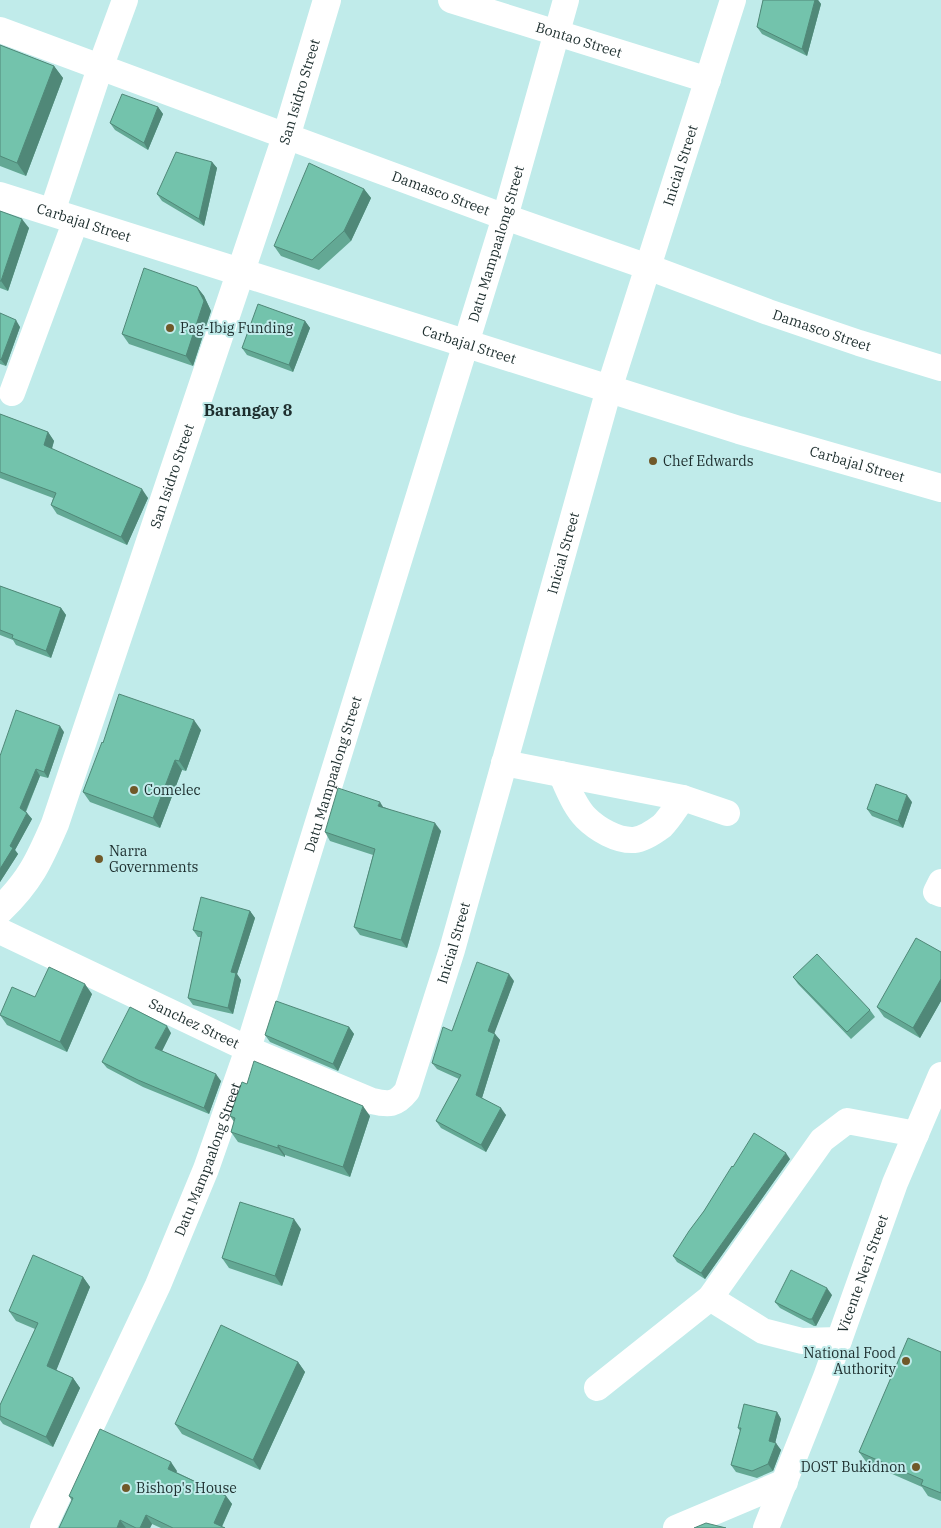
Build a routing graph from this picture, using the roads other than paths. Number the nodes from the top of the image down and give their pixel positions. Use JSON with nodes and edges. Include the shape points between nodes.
{"nodes":[{"id":1,"x":125,"y":0,"type":"edge"},
{"id":2,"x":327,"y":0,"type":"edge"},
{"id":3,"x":451,"y":0,"type":"edge"},
{"id":4,"x":566,"y":0,"type":"edge"},
{"id":5,"x":733,"y":0,"type":"edge"},
{"id":6,"x":0,"y":30,"type":"edge"},
{"id":7,"x":557,"y":33,"type":"junction"},
{"id":8,"x":100,"y":68,"type":"junction"},
{"id":9,"x":708,"y":80,"type":"junction"},
{"id":10,"x":286,"y":137,"type":"junction"},
{"id":11,"x":0,"y":196,"type":"edge"},
{"id":12,"x":64,"y":216,"type":"junction"},
{"id":13,"x":505,"y":217,"type":"junction"},
{"id":14,"x":648,"y":266,"type":"junction"},
{"id":15,"x":241,"y":273,"type":"junction"},
{"id":16,"x":465,"y":344,"type":"junction"},
{"id":17,"x":941,"y":368,"type":"edge"},
{"id":18,"x":608,"y":389,"type":"junction"},
{"id":19,"x":12,"y":393,"type":"dead end"},
{"id":20,"x":941,"y":488,"type":"edge"},
{"id":21,"x":504,"y":763,"type":"junction"},
{"id":22,"x":561,"y":774,"type":"junction"},
{"id":23,"x":683,"y":798,"type":"junction"},
{"id":24,"x":727,"y":813,"type":"dead end"},
{"id":25,"x":941,"y":882,"type":"edge"},
{"id":26,"x":941,"y":894,"type":"edge"},
{"id":27,"x":0,"y":910,"type":"edge"},
{"id":28,"x":0,"y":931,"type":"edge"},
{"id":29,"x":248,"y":1049,"type":"junction"},
{"id":30,"x":941,"y":1074,"type":"edge"},
{"id":31,"x":393,"y":1103,"type":"joint"},
{"id":32,"x":916,"y":1134,"type":"junction"},
{"id":33,"x":710,"y":1298,"type":"junction"},
{"id":34,"x":839,"y":1340,"type":"junction"},
{"id":35,"x":597,"y":1388,"type":"dead end"},
{"id":36,"x":785,"y":1482,"type":"junction"},
{"id":37,"x":43,"y":1528,"type":"edge"},
{"id":38,"x":676,"y":1528,"type":"edge"},
{"id":39,"x":766,"y":1528,"type":"edge"}],
"edges":[{"from":1,"to":8,"type":"street"},
{"from":2,"to":10,"type":"street","name":"San Isidro Street"},
{"from":3,"to":7,"type":"street","name":"Bontao Street"},
{"from":4,"to":7,"type":"street","name":"Datu Mampaalong Street"},
{"from":5,"to":9,"type":"street","name":"Inicial Street"},
{"from":6,"to":8,"type":"street","name":"Damasco Street"},
{"from":7,"to":9,"type":"street","name":"Bontao Street"},
{"from":7,"to":13,"type":"street","name":"Datu Mampaalong Street"},
{"from":8,"to":10,"type":"street","name":"Damasco Street"},
{"from":8,"to":12,"type":"street"},
{"from":9,"to":14,"type":"street","name":"Inicial Street"},
{"from":10,"to":13,"type":"street","name":"Damasco Street"},
{"from":10,"to":15,"type":"street","name":"San Isidro Street"},
{"from":11,"to":12,"type":"street","name":"Carbajal Street"},
{"from":12,"to":15,"type":"street","name":"Carbajal Street"},
{"from":12,"to":19,"type":"street"},
{"from":13,"to":14,"type":"street","name":"Damasco Street"},
{"from":13,"to":16,"type":"street","name":"Datu Mampaalong Street"},
{"from":14,"to":17,"type":"street","name":"Damasco Street","via":[[768,312]]},
{"from":14,"to":18,"type":"street","name":"Inicial Street"},
{"from":15,"to":16,"type":"street","name":"Carbajal Street"},
{"from":15,"to":27,"type":"street","name":"San Isidro Street","via":[[55,824],[30,876]]},
{"from":16,"to":18,"type":"street","name":"Carbajal Street"},
{"from":16,"to":29,"type":"street","name":"Datu Mampaalong Street"},
{"from":18,"to":20,"type":"street","name":"Carbajal Street"},
{"from":18,"to":21,"type":"street","name":"Inicial Street"},
{"from":21,"to":22,"type":"street"},
{"from":21,"to":31,"type":"street","name":"Inicial Street","via":[[452,950],[407,1091]]},
{"from":22,"to":23,"type":"street"},
{"from":22,"to":23,"type":"street","via":[[585,817],[618,838],[634,840],[649,835],[662,825]]},
{"from":23,"to":24,"type":"street"},
{"from":25,"to":26,"type":"street","via":[[936,892]]},
{"from":28,"to":29,"type":"street","name":"Sanchez Street"},
{"from":29,"to":31,"type":"street","name":"Sanchez Street","via":[[372,1102]]},
{"from":29,"to":37,"type":"street","name":"Datu Mampaalong Street","via":[[206,1169],[158,1285]]},
{"from":30,"to":32,"type":"street","name":"Vicente Neri Street"},
{"from":32,"to":33,"type":"street","via":[[847,1121],[822,1140]]},
{"from":32,"to":34,"type":"street","name":"Vicente Neri Street","via":[[895,1183]]},
{"from":33,"to":34,"type":"street","via":[[762,1331],[802,1341]]},
{"from":33,"to":35,"type":"street"},
{"from":34,"to":36,"type":"street","name":"Vicente Neri Street"},
{"from":36,"to":38,"type":"street"},
{"from":36,"to":39,"type":"street","name":"Vicente Neri Street"}]}
